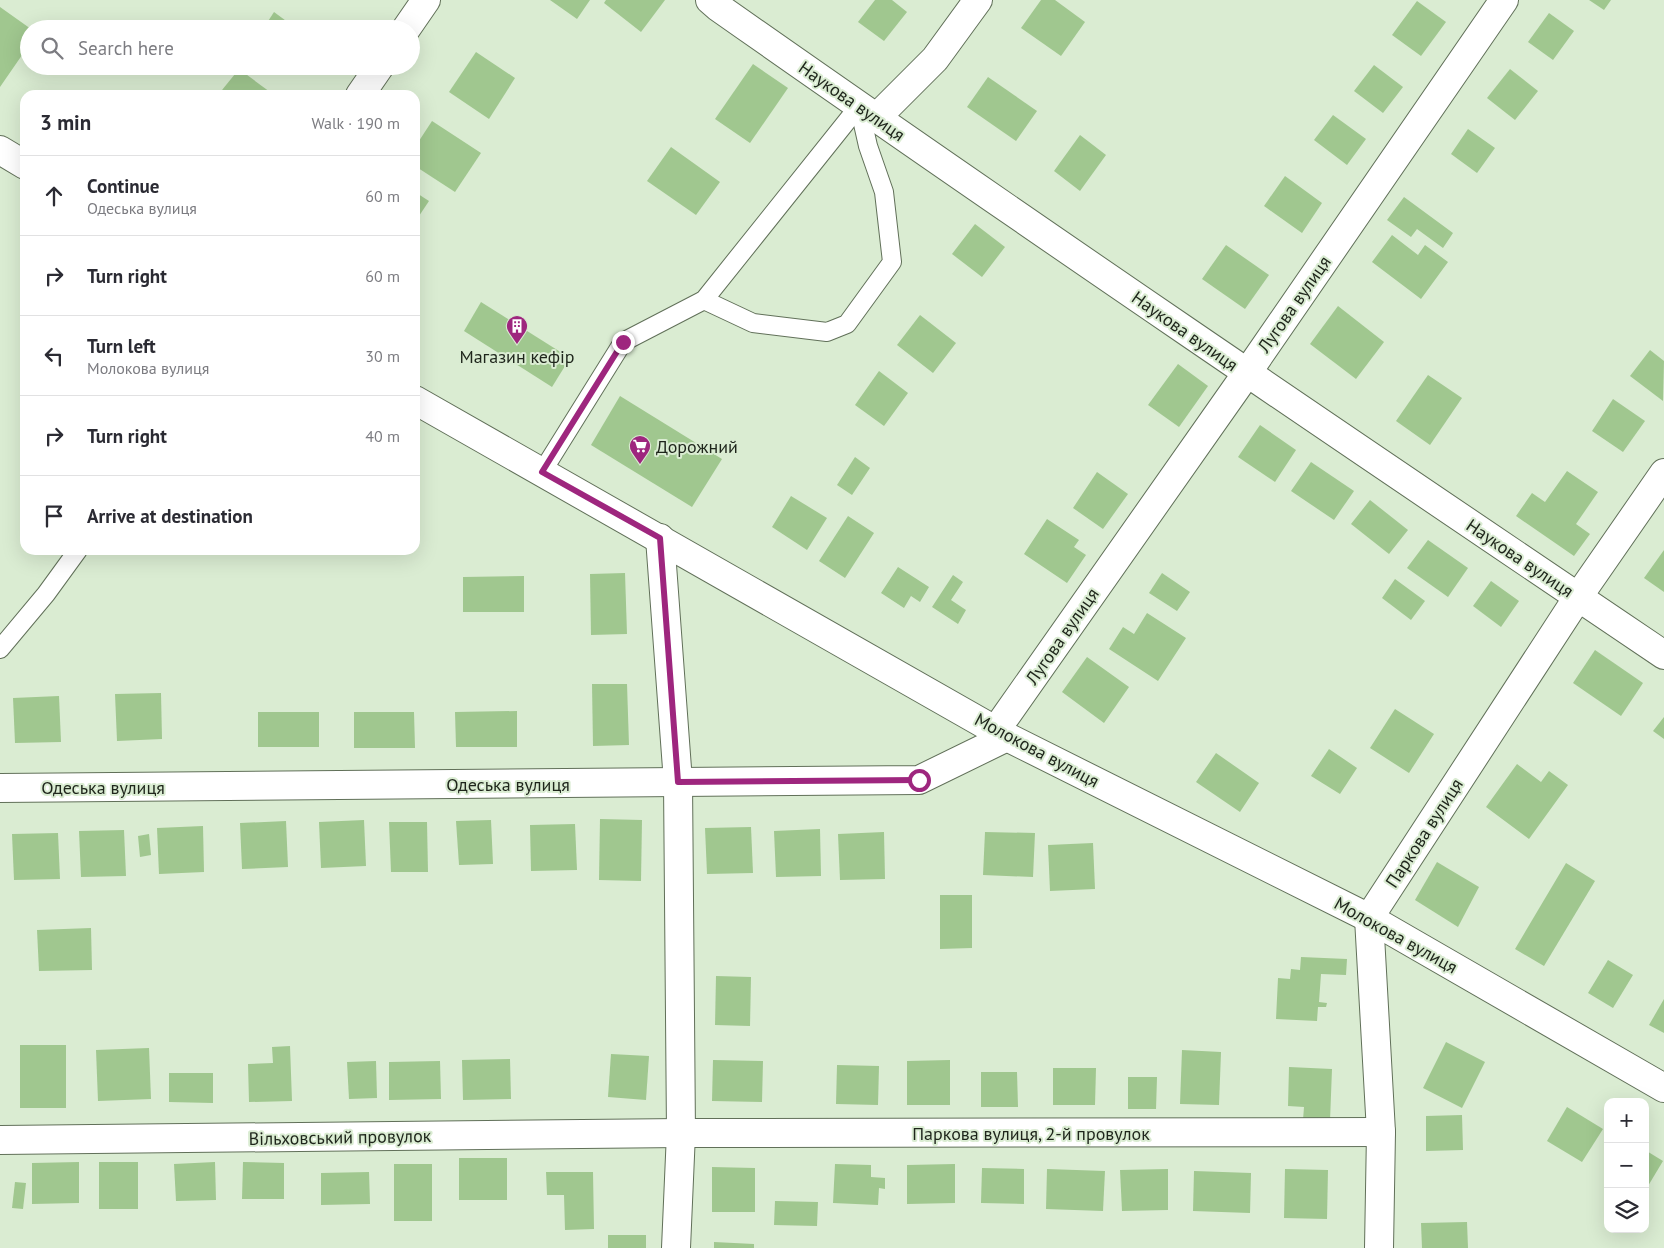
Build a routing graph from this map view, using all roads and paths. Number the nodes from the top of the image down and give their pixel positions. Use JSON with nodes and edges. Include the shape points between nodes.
{"nodes":[{"id":1,"x":426,"y":0,"type":"edge"},
{"id":2,"x":710,"y":0,"type":"edge"},
{"id":3,"x":978,"y":0,"type":"edge"},
{"id":4,"x":1504,"y":0,"type":"edge"},
{"id":5,"x":412,"y":20,"type":"edge"},
{"id":6,"x":374,"y":75,"type":"edge"},
{"id":7,"x":363,"y":90,"type":"edge"},
{"id":8,"x":867,"y":112,"type":"junction"},
{"id":9,"x":0,"y":150,"type":"edge"},
{"id":10,"x":20,"y":162,"type":"edge"},
{"id":11,"x":704,"y":300,"type":"junction"},
{"id":12,"x":1247,"y":374,"type":"junction"},
{"id":13,"x":420,"y":403,"type":"edge"},
{"id":14,"x":542,"y":472,"type":"junction"},
{"id":15,"x":1664,"y":473,"type":"edge"},
{"id":16,"x":660,"y":538,"type":"junction"},
{"id":17,"x":74,"y":555,"type":"edge"},
{"id":18,"x":1578,"y":597,"type":"junction"},
{"id":19,"x":0,"y":649,"type":"edge"},
{"id":20,"x":1664,"y":655,"type":"edge"},
{"id":21,"x":1002,"y":733,"type":"junction"},
{"id":22,"x":678,"y":782,"type":"junction"},
{"id":23,"x":0,"y":788,"type":"edge"},
{"id":24,"x":1368,"y":918,"type":"junction"},
{"id":25,"x":1664,"y":1088,"type":"edge"},
{"id":26,"x":1381,"y":1132,"type":"junction"},
{"id":27,"x":681,"y":1133,"type":"junction"},
{"id":28,"x":0,"y":1140,"type":"edge"},
{"id":29,"x":676,"y":1248,"type":"edge"},
{"id":30,"x":1379,"y":1248,"type":"edge"}],
"edges":[{"from":1,"to":5,"type":"street"},
{"from":2,"to":8,"type":"street","name":"Наукова вулиця"},
{"from":3,"to":8,"type":"street","via":[[935,59]]},
{"from":4,"to":12,"type":"street","name":"Лугова вулиця"},
{"from":6,"to":7,"type":"street"},
{"from":8,"to":11,"type":"lane"},
{"from":8,"to":11,"type":"lane","via":[[868,146],[884,192],[892,262],[847,324],[827,332],[753,323]]},
{"from":8,"to":12,"type":"street","name":"Наукова вулиця"},
{"from":9,"to":10,"type":"street"},
{"from":11,"to":14,"type":"lane","via":[[623,342]]},
{"from":12,"to":18,"type":"street","name":"Наукова вулиця"},
{"from":12,"to":21,"type":"street","name":"Лугова вулиця"},
{"from":13,"to":14,"type":"street","name":"Молокова вулиця"},
{"from":14,"to":16,"type":"street","name":"Молокова вулиця"},
{"from":15,"to":18,"type":"street","name":"Паркова вулиця"},
{"from":16,"to":21,"type":"street","name":"Молокова вулиця"},
{"from":16,"to":22,"type":"street"},
{"from":17,"to":19,"type":"lane"},
{"from":18,"to":20,"type":"street","name":"Наукова вулиця"},
{"from":18,"to":24,"type":"street","name":"Паркова вулиця"},
{"from":21,"to":22,"type":"street","name":"Одеська вулиця","via":[[919,780]]},
{"from":21,"to":24,"type":"street","name":"Молокова вулиця"},
{"from":22,"to":23,"type":"street","name":"Одеська вулиця"},
{"from":22,"to":27,"type":"street"},
{"from":24,"to":25,"type":"street","name":"Молокова вулиця"},
{"from":24,"to":26,"type":"street"},
{"from":26,"to":27,"type":"street","name":"Паркова вулиця, 2-й провулок"},
{"from":26,"to":30,"type":"street"},
{"from":27,"to":28,"type":"street","name":"Вільховський провулок"},
{"from":27,"to":29,"type":"street"}]}
